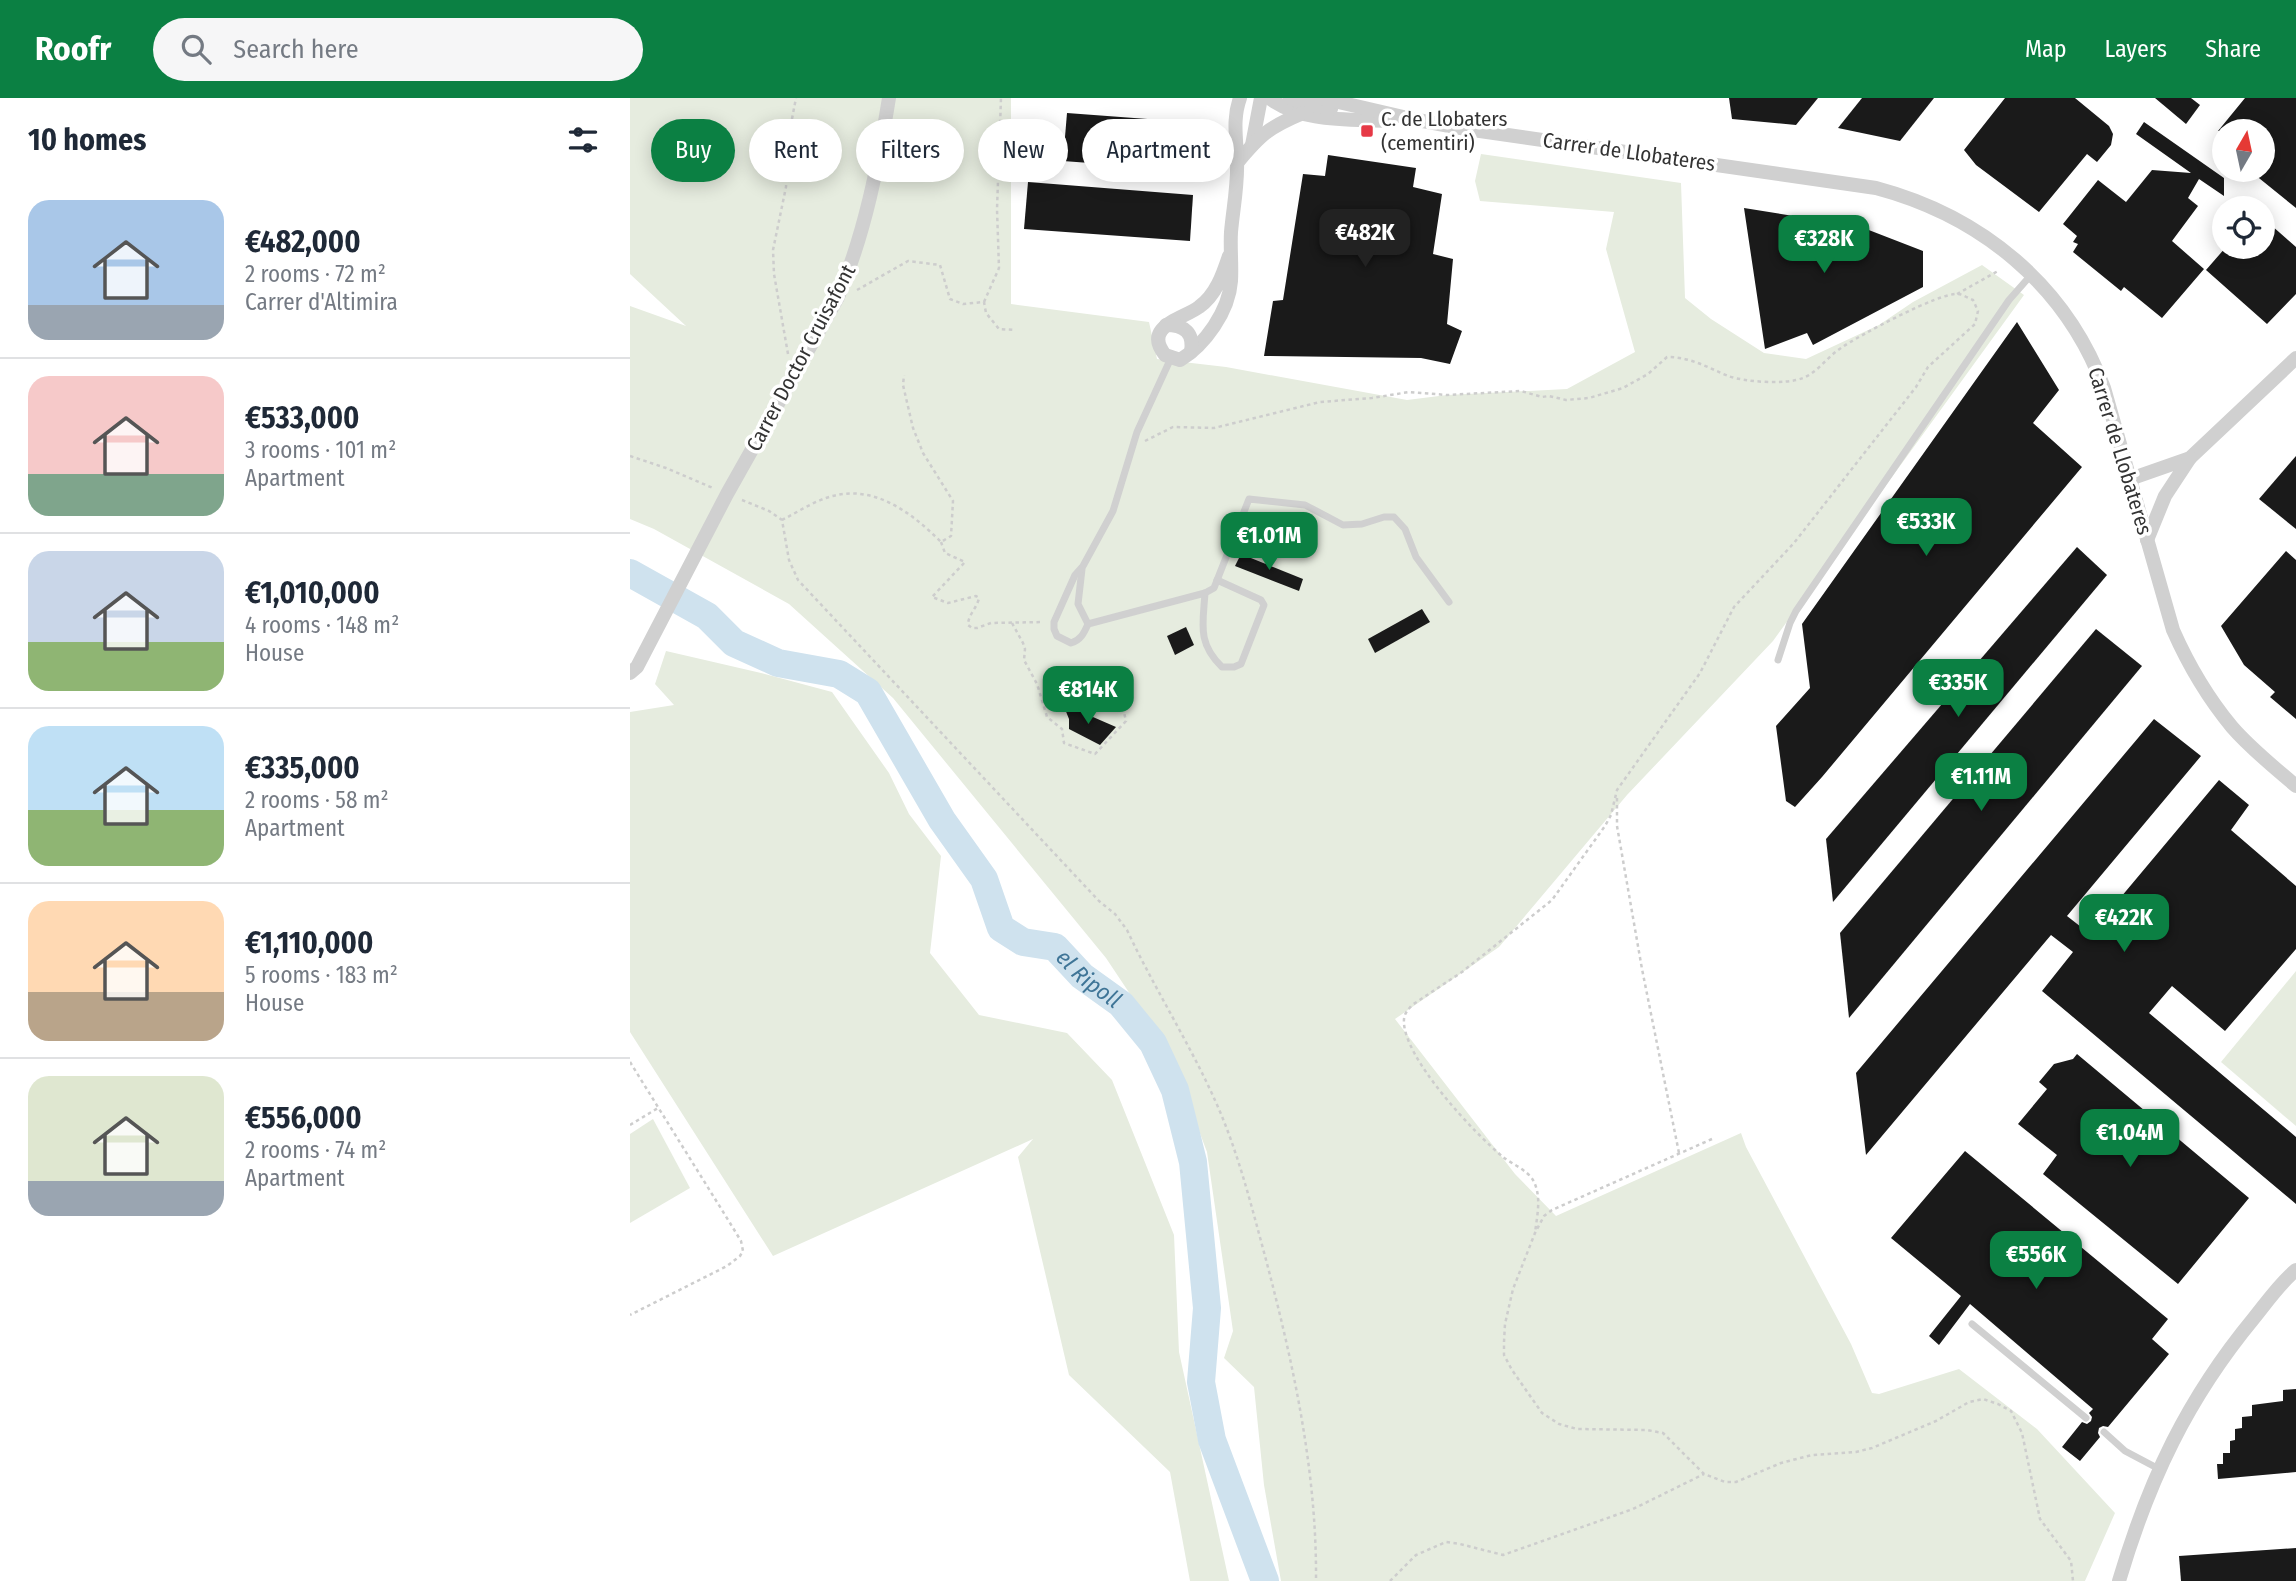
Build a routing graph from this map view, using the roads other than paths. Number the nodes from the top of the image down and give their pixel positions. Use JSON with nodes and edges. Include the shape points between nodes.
{"nodes":[{"id":1,"x":889,"y":98,"type":"edge"},
{"id":2,"x":1240,"y":98,"type":"edge"},
{"id":3,"x":1261,"y":98,"type":"edge"},
{"id":4,"x":1321,"y":98,"type":"edge"},
{"id":5,"x":1279,"y":101,"type":"edge"},
{"id":6,"x":1360,"y":108,"type":"junction"},
{"id":7,"x":1303,"y":113,"type":"junction"},
{"id":8,"x":1412,"y":119,"type":"junction"},
{"id":9,"x":1252,"y":145,"type":"junction"},
{"id":10,"x":1237,"y":163,"type":"junction"},
{"id":11,"x":1230,"y":256,"type":"junction"},
{"id":12,"x":2031,"y":275,"type":"junction"},
{"id":13,"x":1166,"y":325,"type":"junction"},
{"id":14,"x":1191,"y":352,"type":"junction"},
{"id":15,"x":1171,"y":358,"type":"junction"},
{"id":16,"x":2296,"y":358,"type":"edge"},
{"id":17,"x":2190,"y":458,"type":"junction"},
{"id":18,"x":2130,"y":479,"type":"junction"},
{"id":19,"x":2147,"y":540,"type":"junction"},
{"id":20,"x":1083,"y":566,"type":"junction"},
{"id":21,"x":1217,"y":580,"type":"junction"},
{"id":22,"x":1205,"y":593,"type":"junction"},
{"id":23,"x":1449,"y":602,"type":"dead end"},
{"id":24,"x":1088,"y":624,"type":"junction"},
{"id":25,"x":1778,"y":660,"type":"dead end"},
{"id":26,"x":634,"y":670,"type":"edge"},
{"id":27,"x":2296,"y":786,"type":"edge"},
{"id":28,"x":2296,"y":1270,"type":"edge"},
{"id":29,"x":1972,"y":1324,"type":"dead end"},
{"id":30,"x":2086,"y":1418,"type":"dead end"},
{"id":31,"x":2104,"y":1432,"type":"dead end"},
{"id":32,"x":2159,"y":1469,"type":"junction"},
{"id":33,"x":2119,"y":1581,"type":"edge"}],
"edges":[{"from":1,"to":26,"type":"street","name":"Carrer Doctor Cruisafont","via":[[868,214],[836,302]]},
{"from":2,"to":10,"type":"street","via":[[1234,133]]},
{"from":3,"to":9,"type":"street"},
{"from":4,"to":6,"type":"street","name":"Carrer de Llobateres"},
{"from":5,"to":6,"type":"street","name":"Carrer de Llobateres","via":[[1330,109]]},
{"from":5,"to":7,"type":"street","name":"Carrer de Llobateres"},
{"from":6,"to":8,"type":"street","name":"Carrer de Llobateres"},
{"from":7,"to":8,"type":"street","name":"Carrer de Llobateres"},
{"from":7,"to":9,"type":"street","via":[[1282,122]]},
{"from":8,"to":12,"type":"street","name":"Carrer de Llobateres","via":[[1877,188],[1909,197],[1995,242]]},
{"from":9,"to":10,"type":"street"},
{"from":10,"to":11,"type":"street"},
{"from":11,"to":13,"type":"street","via":[[1219,284],[1199,307]]},
{"from":11,"to":14,"type":"street","via":[[1231,282],[1225,303],[1202,344]]},
{"from":12,"to":18,"type":"street","name":"Carrer de Llobateres","via":[[2066,314],[2094,361]]},
{"from":12,"to":25,"type":"lane","via":[[2009,300],[1796,611]]},
{"from":13,"to":14,"type":"street","via":[[1188,332],[1193,341]]},
{"from":13,"to":15,"type":"street","via":[[1158,343]]},
{"from":14,"to":15,"type":"street","via":[[1180,360]]},
{"from":15,"to":20,"type":"lane","via":[[1131,448],[1113,511]]},
{"from":16,"to":17,"type":"street"},
{"from":17,"to":18,"type":"street"},
{"from":17,"to":19,"type":"street","via":[[2169,489]]},
{"from":18,"to":19,"type":"street","name":"Carrer de Llobateres"},
{"from":19,"to":27,"type":"street","name":"Carrer de Llobateres","via":[[2183,654],[2233,727]]},
{"from":20,"to":24,"type":"lane","via":[[1078,604]]},
{"from":20,"to":24,"type":"lane","via":[[1066,592],[1054,629],[1071,643],[1084,634]]},
{"from":21,"to":22,"type":"lane"},
{"from":21,"to":22,"type":"lane","via":[[1265,605],[1241,664],[1222,667],[1211,656],[1202,636]]},
{"from":21,"to":23,"type":"lane","via":[[1250,499],[1305,505],[1343,525],[1394,517]]},
{"from":22,"to":24,"type":"lane"},
{"from":28,"to":32,"type":"street","via":[[2222,1357]]},
{"from":29,"to":30,"type":"lane"},
{"from":31,"to":32,"type":"lane","via":[[2125,1451]]},
{"from":32,"to":33,"type":"street"}]}
